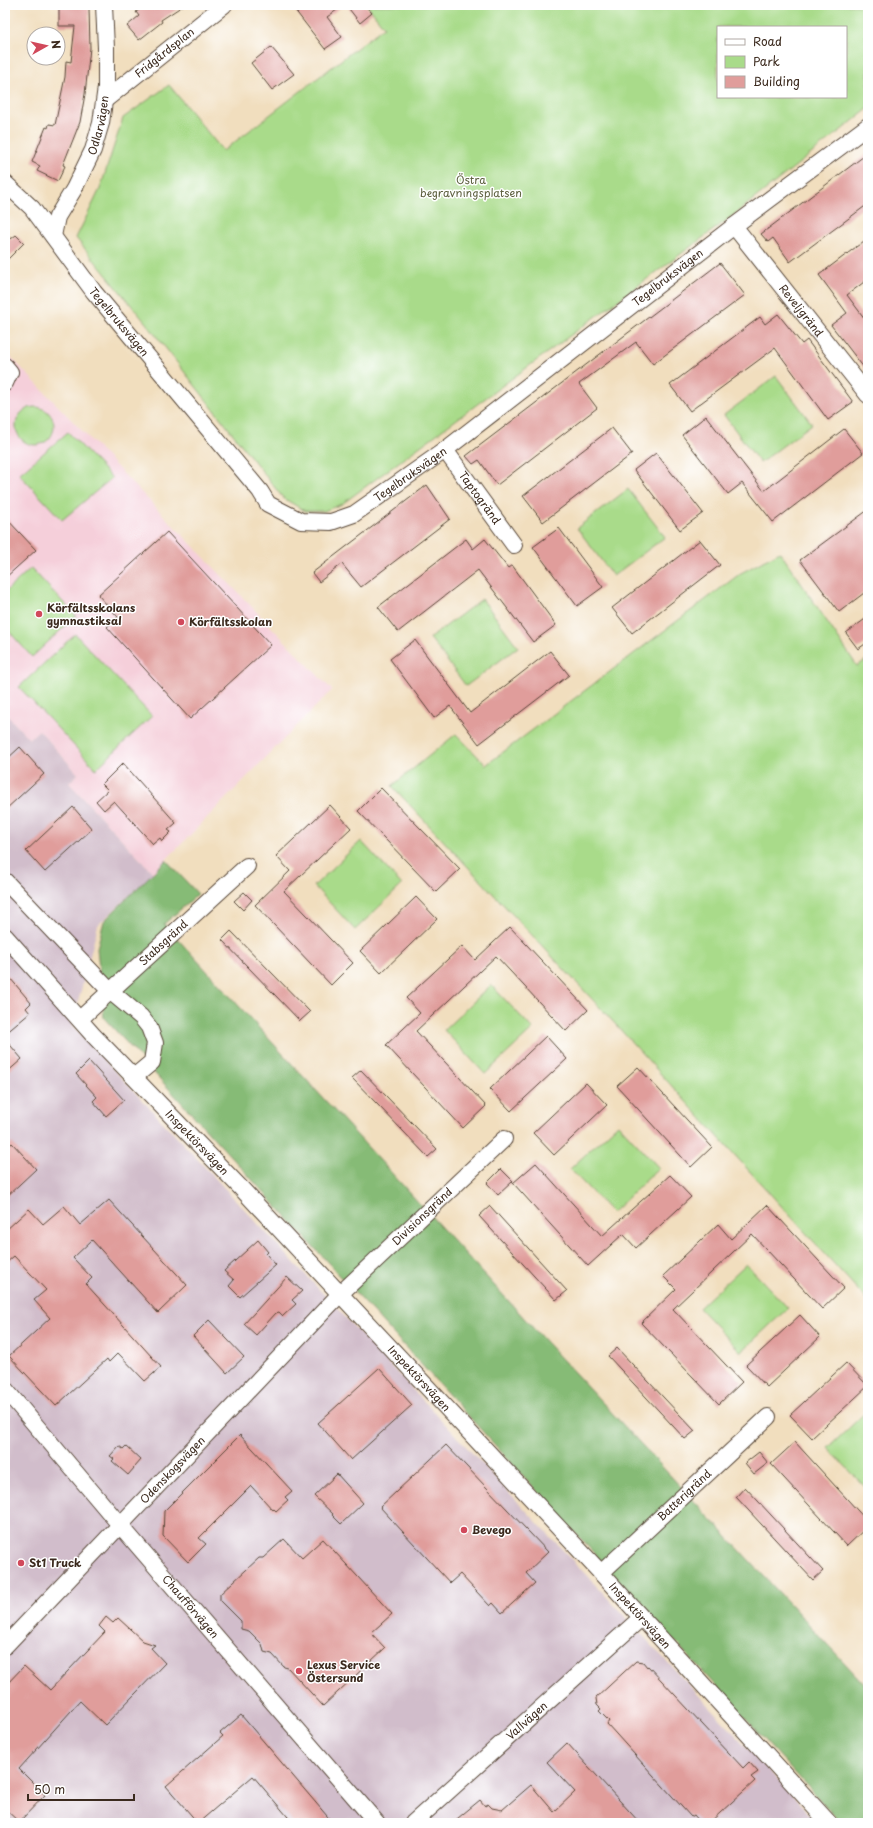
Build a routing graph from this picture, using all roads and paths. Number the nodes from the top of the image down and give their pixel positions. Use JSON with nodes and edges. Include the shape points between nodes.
{"nodes":[{"id":1,"x":104,"y":5,"type":"edge"},
{"id":2,"x":224,"y":5,"type":"edge"},
{"id":3,"x":105,"y":100,"type":"junction"},
{"id":4,"x":868,"y":126,"type":"edge"},
{"id":5,"x":5,"y":184,"type":"edge"},
{"id":6,"x":734,"y":226,"type":"junction"},
{"id":7,"x":54,"y":236,"type":"junction"},
{"id":8,"x":5,"y":366,"type":"edge"},
{"id":9,"x":5,"y":383,"type":"edge"},
{"id":10,"x":868,"y":395,"type":"edge"},
{"id":11,"x":445,"y":450,"type":"junction"},
{"id":12,"x":514,"y":545,"type":"dead end"},
{"id":13,"x":247,"y":866,"type":"dead end"},
{"id":14,"x":5,"y":881,"type":"edge"},
{"id":15,"x":5,"y":936,"type":"edge"},
{"id":16,"x":110,"y":991,"type":"junction"},
{"id":17,"x":80,"y":1019,"type":"junction"},
{"id":18,"x":134,"y":1077,"type":"junction"},
{"id":19,"x":504,"y":1139,"type":"dead end"},
{"id":20,"x":340,"y":1294,"type":"junction"},
{"id":21,"x":5,"y":1389,"type":"edge"},
{"id":22,"x":768,"y":1417,"type":"dead end"},
{"id":23,"x":120,"y":1525,"type":"junction"},
{"id":24,"x":601,"y":1573,"type":"junction"},
{"id":25,"x":641,"y":1618,"type":"junction"},
{"id":26,"x":5,"y":1646,"type":"edge"},
{"id":27,"x":377,"y":1823,"type":"edge"},
{"id":28,"x":413,"y":1823,"type":"edge"},
{"id":29,"x":829,"y":1823,"type":"edge"}],
"edges":[{"from":1,"to":3,"type":"street","name":"Odlarvägen"},
{"from":2,"to":3,"type":"street","name":"Fridgårdsplan"},
{"from":3,"to":7,"type":"street","name":"Odlarvägen","via":[[93,150],[57,217]]},
{"from":4,"to":6,"type":"street","name":"Tegelbruksvägen"},
{"from":5,"to":7,"type":"street","name":"Tegelbruksvägen","via":[[32,208]]},
{"from":6,"to":10,"type":"street","name":"Reveljgränd"},
{"from":6,"to":11,"type":"street","name":"Tegelbruksvägen"},
{"from":7,"to":11,"type":"street","name":"Tegelbruksvägen","via":[[72,264],[260,491],[268,504],[308,522],[331,522],[347,518]]},
{"from":8,"to":9,"type":"street","via":[[10,372]]},
{"from":11,"to":12,"type":"street","name":"Taptogränd"},
{"from":13,"to":16,"type":"street","name":"Stabsgränd"},
{"from":14,"to":16,"type":"street"},
{"from":15,"to":17,"type":"street","name":"Inspektörsvägen"},
{"from":16,"to":17,"type":"street","name":"Stabsgränd"},
{"from":16,"to":18,"type":"street","via":[[141,1017],[149,1027],[154,1043],[152,1062]]},
{"from":17,"to":18,"type":"street","name":"Inspektörsvägen"},
{"from":18,"to":20,"type":"street","name":"Inspektörsvägen"},
{"from":19,"to":20,"type":"street","name":"Divisionsgränd"},
{"from":20,"to":23,"type":"street","name":"Odenskogsvägen"},
{"from":20,"to":24,"type":"street","name":"Inspektörsvägen"},
{"from":21,"to":23,"type":"street","name":"Chaufförvägen"},
{"from":22,"to":24,"type":"street","name":"Batterigränd"},
{"from":23,"to":26,"type":"street","name":"Odenskogsvägen"},
{"from":23,"to":27,"type":"street","name":"Chaufförvägen"},
{"from":24,"to":25,"type":"street","name":"Inspektörsvägen"},
{"from":25,"to":28,"type":"street","name":"Vallvägen"},
{"from":25,"to":29,"type":"street","name":"Inspektörsvägen"}]}
